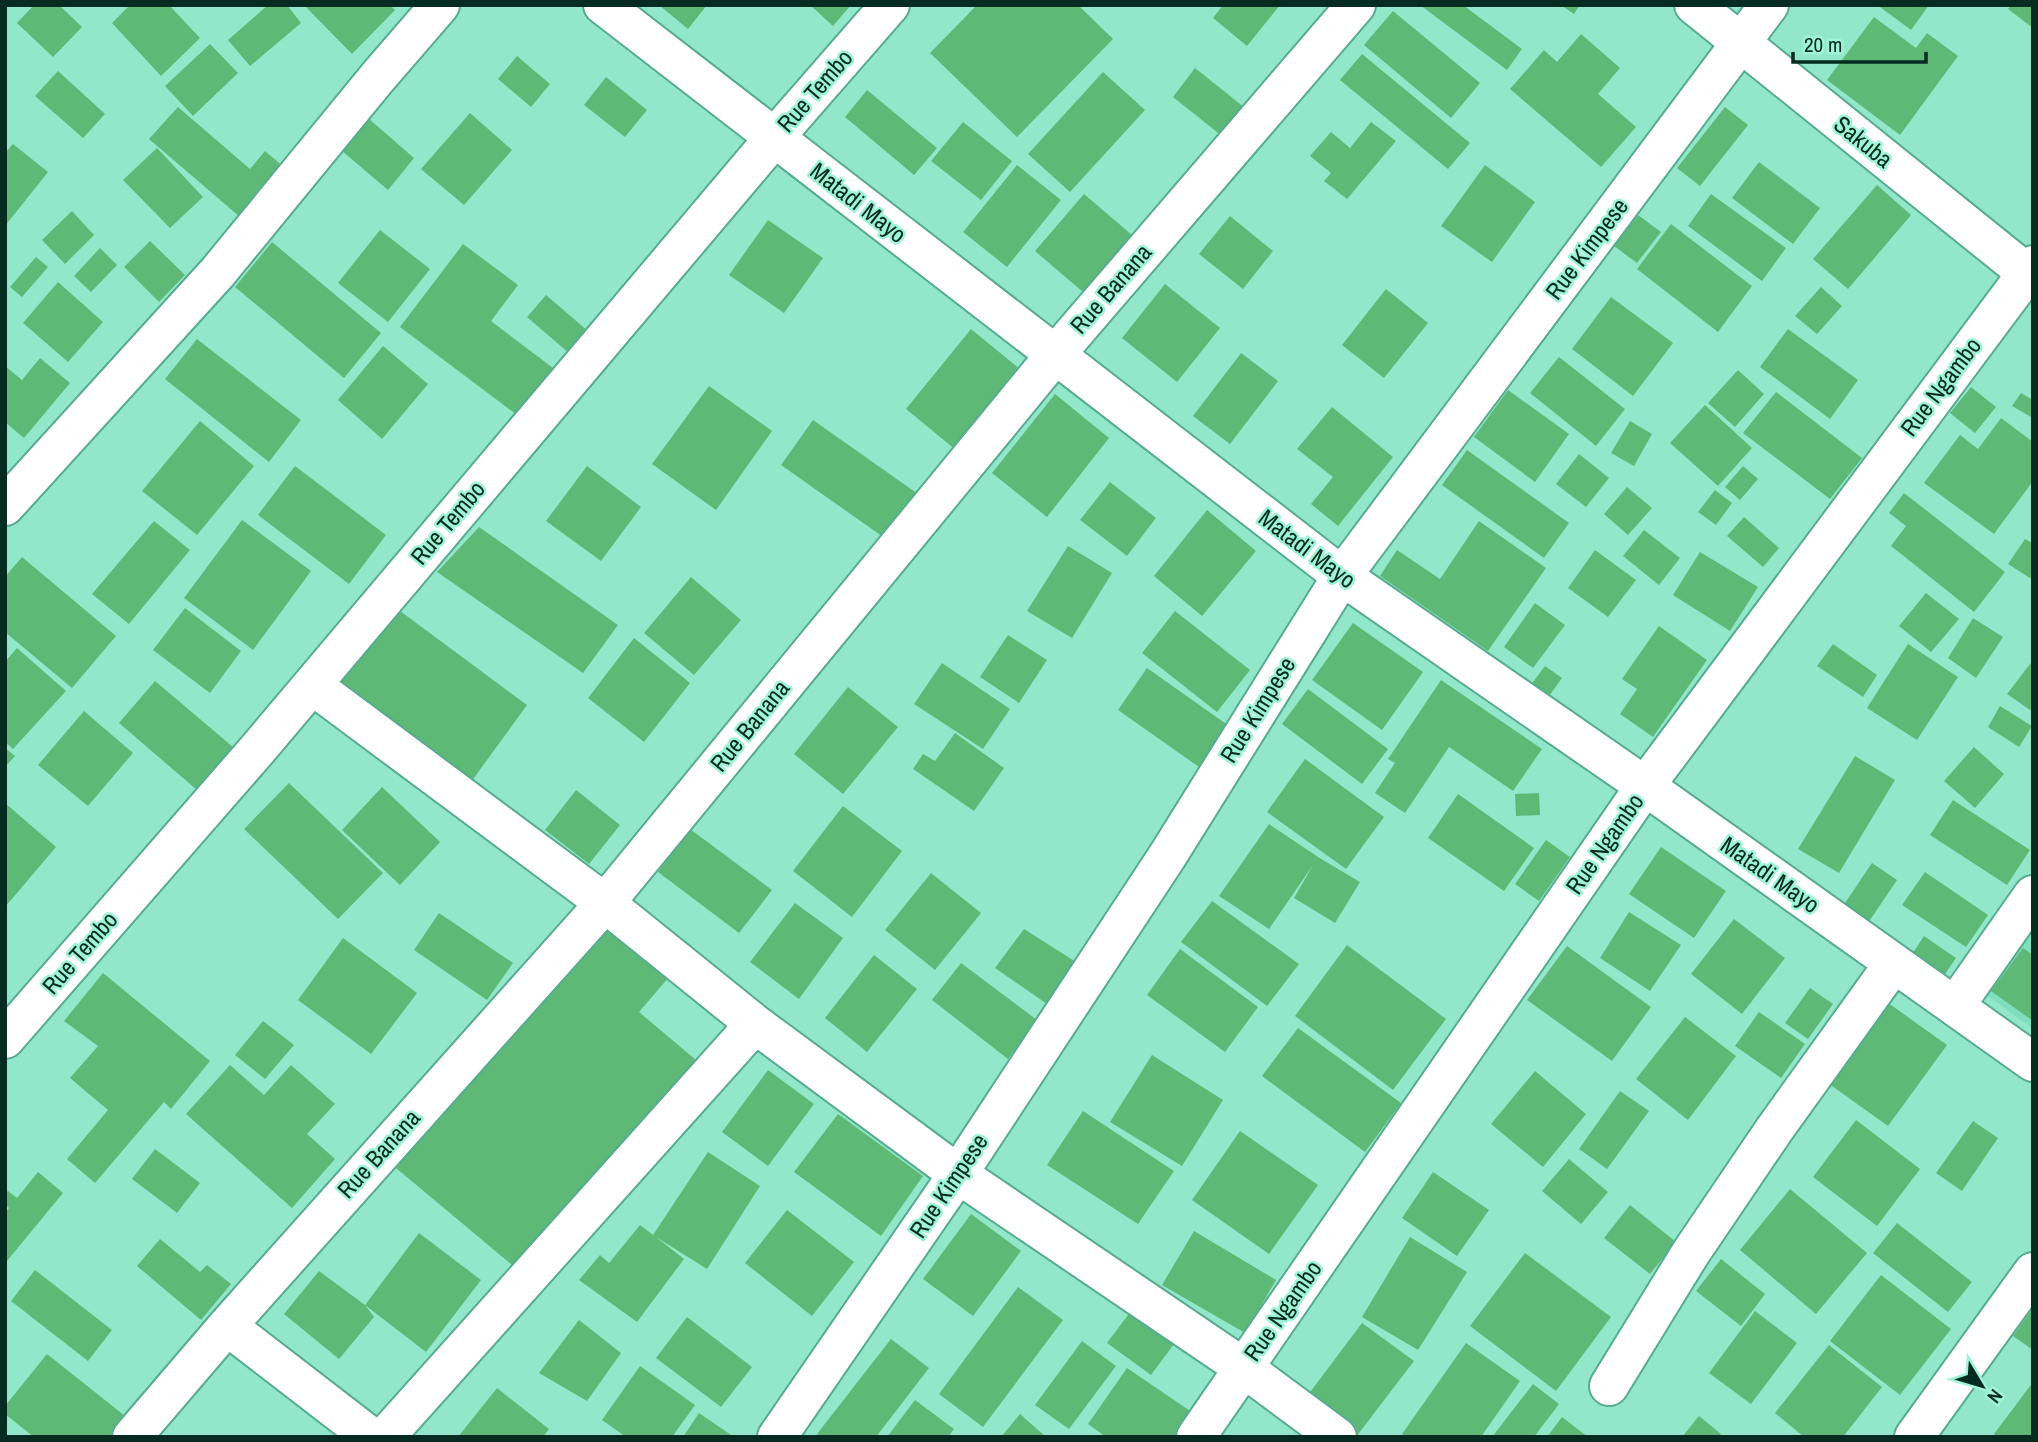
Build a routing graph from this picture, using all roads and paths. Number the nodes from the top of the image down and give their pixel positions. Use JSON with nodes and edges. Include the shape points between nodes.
{"nodes":[{"id":1,"x":440,"y":5,"type":"edge"},
{"id":2,"x":603,"y":5,"type":"edge"},
{"id":3,"x":890,"y":5,"type":"edge"},
{"id":4,"x":1356,"y":5,"type":"edge"},
{"id":5,"x":1694,"y":5,"type":"edge"},
{"id":6,"x":1769,"y":5,"type":"edge"},
{"id":7,"x":1739,"y":43,"type":"junction"},
{"id":8,"x":774,"y":138,"type":"junction"},
{"id":9,"x":2031,"y":272,"type":"edge"},
{"id":10,"x":1055,"y":355,"type":"junction"},
{"id":11,"x":5,"y":506,"type":"edge"},
{"id":12,"x":1342,"y":576,"type":"junction"},
{"id":13,"x":312,"y":685,"type":"junction"},
{"id":14,"x":1645,"y":786,"type":"junction"},
{"id":15,"x":2033,"y":895,"type":"edge"},
{"id":16,"x":605,"y":903,"type":"junction"},
{"id":17,"x":1894,"y":963,"type":"junction"},
{"id":18,"x":1955,"y":1006,"type":"junction"},
{"id":19,"x":755,"y":1024,"type":"junction"},
{"id":20,"x":5,"y":1039,"type":"edge"},
{"id":21,"x":2033,"y":1062,"type":"edge"},
{"id":22,"x":958,"y":1174,"type":"junction"},
{"id":23,"x":2033,"y":1272,"type":"edge"},
{"id":24,"x":227,"y":1326,"type":"junction"},
{"id":25,"x":1244,"y":1368,"type":"junction"},
{"id":26,"x":1609,"y":1386,"type":"dead end"},
{"id":27,"x":132,"y":1437,"type":"edge"},
{"id":28,"x":371,"y":1437,"type":"edge"},
{"id":29,"x":385,"y":1437,"type":"edge"},
{"id":30,"x":777,"y":1437,"type":"edge"},
{"id":31,"x":1196,"y":1437,"type":"edge"},
{"id":32,"x":1337,"y":1437,"type":"edge"},
{"id":33,"x":1914,"y":1437,"type":"edge"}],
"edges":[{"from":1,"to":11,"type":"street","via":[[218,272]]},
{"from":2,"to":8,"type":"street","name":"Matadi Mayo"},
{"from":3,"to":8,"type":"street","name":"Rue Tembo"},
{"from":4,"to":10,"type":"street","name":"Rue Banana"},
{"from":5,"to":7,"type":"street","name":"Sakuba"},
{"from":6,"to":7,"type":"street","name":"Rue Kimpese"},
{"from":7,"to":9,"type":"street","name":"Sakuba"},
{"from":7,"to":12,"type":"street","name":"Rue Kimpese"},
{"from":8,"to":10,"type":"street","name":"Matadi Mayo"},
{"from":8,"to":13,"type":"street","name":"Rue Tembo"},
{"from":9,"to":14,"type":"street","name":"Rue Ngambo"},
{"from":10,"to":12,"type":"street","name":"Matadi Mayo"},
{"from":10,"to":16,"type":"street","name":"Rue Banana"},
{"from":12,"to":14,"type":"street","name":"Matadi Mayo"},
{"from":12,"to":22,"type":"street","name":"Rue Kimpese","via":[[1168,855]]},
{"from":13,"to":16,"type":"street"},
{"from":13,"to":20,"type":"street","name":"Rue Tembo"},
{"from":14,"to":17,"type":"street","name":"Matadi Mayo"},
{"from":14,"to":25,"type":"street","name":"Rue Ngambo"},
{"from":15,"to":18,"type":"street"},
{"from":16,"to":19,"type":"street"},
{"from":16,"to":24,"type":"street","name":"Rue Banana"},
{"from":17,"to":18,"type":"street","name":"Matadi Mayo"},
{"from":17,"to":26,"type":"street","via":[[1697,1242]]},
{"from":18,"to":21,"type":"street","name":"Matadi Mayo"},
{"from":19,"to":22,"type":"street"},
{"from":19,"to":29,"type":"street"},
{"from":22,"to":25,"type":"street"},
{"from":22,"to":30,"type":"street","name":"Rue Kimpese"},
{"from":23,"to":33,"type":"street"},
{"from":24,"to":27,"type":"street","name":"Rue Banana"},
{"from":24,"to":28,"type":"street"},
{"from":25,"to":31,"type":"street","name":"Rue Ngambo"},
{"from":25,"to":32,"type":"street"}]}
